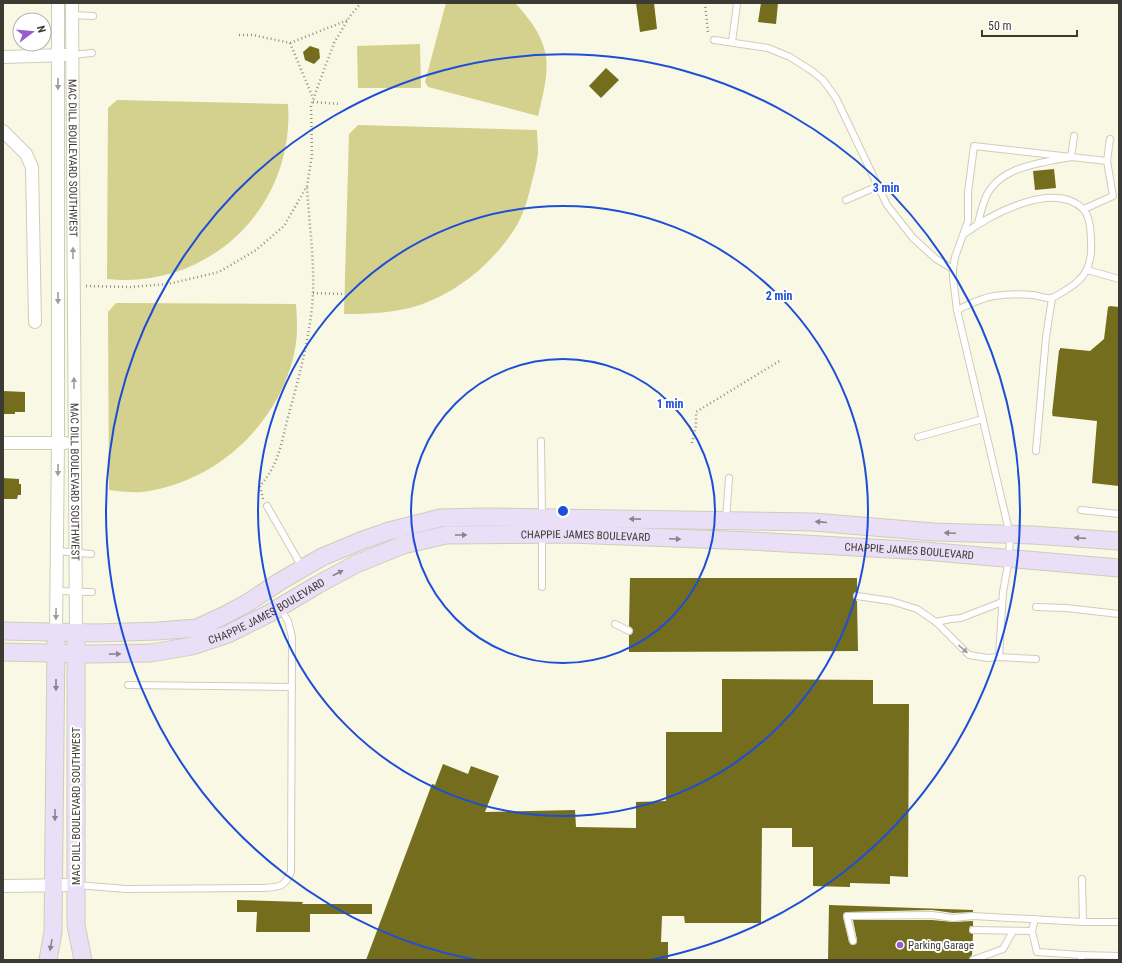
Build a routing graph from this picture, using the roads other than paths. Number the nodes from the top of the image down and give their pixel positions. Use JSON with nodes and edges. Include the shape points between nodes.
{"nodes":[{"id":1,"x":58,"y":3,"type":"edge"},
{"id":2,"x":72,"y":3,"type":"edge"},
{"id":3,"x":737,"y":4,"type":"edge"},
{"id":4,"x":72,"y":15,"type":"junction"},
{"id":5,"x":92,"y":16,"type":"dead end"},
{"id":6,"x":714,"y":40,"type":"road end"},
{"id":7,"x":732,"y":42,"type":"junction"},
{"id":8,"x":92,"y":53,"type":"dead end"},
{"id":9,"x":58,"y":55,"type":"junction"},
{"id":10,"x":72,"y":55,"type":"junction"},
{"id":11,"x":4,"y":59,"type":"edge"},
{"id":12,"x":3,"y":131,"type":"edge"},
{"id":13,"x":1074,"y":136,"type":"dead end"},
{"id":14,"x":1110,"y":139,"type":"dead end"},
{"id":15,"x":1072,"y":157,"type":"junction"},
{"id":16,"x":1107,"y":161,"type":"junction"},
{"id":17,"x":878,"y":186,"type":"junction"},
{"id":18,"x":1112,"y":196,"type":"junction"},
{"id":19,"x":846,"y":200,"type":"dead end"},
{"id":20,"x":1119,"y":200,"type":"edge"},
{"id":21,"x":1084,"y":209,"type":"junction"},
{"id":22,"x":978,"y":223,"type":"junction"},
{"id":23,"x":964,"y":234,"type":"junction"},
{"id":24,"x":953,"y":269,"type":"junction"},
{"id":25,"x":1087,"y":270,"type":"junction"},
{"id":26,"x":1119,"y":279,"type":"edge"},
{"id":27,"x":1052,"y":298,"type":"junction"},
{"id":28,"x":957,"y":310,"type":"junction"},
{"id":29,"x":35,"y":322,"type":"dead end"},
{"id":30,"x":983,"y":419,"type":"junction"},
{"id":31,"x":918,"y":437,"type":"dead end"},
{"id":32,"x":542,"y":441,"type":"dead end"},
{"id":33,"x":3,"y":443,"type":"edge"},
{"id":34,"x":58,"y":443,"type":"junction"},
{"id":35,"x":74,"y":444,"type":"junction"},
{"id":36,"x":1036,"y":452,"type":"dead end"},
{"id":37,"x":729,"y":478,"type":"dead end"},
{"id":38,"x":267,"y":506,"type":"road end"},
{"id":39,"x":1081,"y":510,"type":"dead end"},
{"id":40,"x":1119,"y":514,"type":"edge"},
{"id":41,"x":726,"y":520,"type":"junction"},
{"id":42,"x":542,"y":526,"type":"junction"},
{"id":43,"x":1010,"y":535,"type":"junction"},
{"id":44,"x":1119,"y":541,"type":"edge"},
{"id":45,"x":57,"y":551,"type":"junction"},
{"id":46,"x":74,"y":552,"type":"junction"},
{"id":47,"x":91,"y":554,"type":"dead end"},
{"id":48,"x":1009,"y":559,"type":"junction"},
{"id":49,"x":303,"y":568,"type":"junction"},
{"id":50,"x":1119,"y":568,"type":"edge"},
{"id":51,"x":542,"y":587,"type":"dead end"},
{"id":52,"x":57,"y":591,"type":"junction"},
{"id":53,"x":74,"y":592,"type":"junction"},
{"id":54,"x":92,"y":592,"type":"dead end"},
{"id":55,"x":857,"y":596,"type":"dead end"},
{"id":56,"x":1002,"y":602,"type":"junction"},
{"id":57,"x":280,"y":607,"type":"junction"},
{"id":58,"x":1036,"y":607,"type":"dead end"},
{"id":59,"x":1119,"y":614,"type":"edge"},
{"id":60,"x":936,"y":622,"type":"junction"},
{"id":61,"x":615,"y":624,"type":"dead end"},
{"id":62,"x":3,"y":631,"type":"edge"},
{"id":63,"x":629,"y":631,"type":"dead end"},
{"id":64,"x":56,"y":632,"type":"junction"},
{"id":65,"x":76,"y":632,"type":"junction"},
{"id":66,"x":3,"y":652,"type":"edge"},
{"id":67,"x":56,"y":654,"type":"junction"},
{"id":68,"x":76,"y":654,"type":"junction"},
{"id":69,"x":999,"y":656,"type":"junction"},
{"id":70,"x":1036,"y":659,"type":"dead end"},
{"id":71,"x":128,"y":685,"type":"dead end"},
{"id":72,"x":292,"y":687,"type":"junction"},
{"id":73,"x":1082,"y":879,"type":"dead end"},
{"id":74,"x":54,"y":885,"type":"junction"},
{"id":75,"x":76,"y":885,"type":"junction"},
{"id":76,"x":3,"y":886,"type":"edge"},
{"id":77,"x":1035,"y":919,"type":"junction"},
{"id":78,"x":1083,"y":922,"type":"junction"},
{"id":79,"x":1119,"y":922,"type":"edge"},
{"id":80,"x":973,"y":930,"type":"dead end"},
{"id":81,"x":1013,"y":931,"type":"junction"},
{"id":82,"x":1032,"y":931,"type":"junction"},
{"id":83,"x":853,"y":941,"type":"dead end"},
{"id":84,"x":1119,"y":956,"type":"edge"},
{"id":85,"x":1081,"y":958,"type":"edge"},
{"id":86,"x":48,"y":960,"type":"edge"},
{"id":87,"x":83,"y":960,"type":"edge"},
{"id":88,"x":973,"y":960,"type":"edge"}],
"edges":[{"from":1,"to":9,"type":"street","name":"MAC DILL BOULEVARD SOUTHWEST"},
{"from":2,"to":4,"type":"street","name":"MAC DILL BOULEVARD SOUTHWEST"},
{"from":3,"to":7,"type":"lane"},
{"from":4,"to":5,"type":"lane"},
{"from":4,"to":10,"type":"street","name":"MAC DILL BOULEVARD SOUTHWEST"},
{"from":6,"to":7,"type":"lane"},
{"from":7,"to":17,"type":"lane","via":[[768,48],[790,57],[823,80],[836,98]]},
{"from":8,"to":10,"type":"lane"},
{"from":9,"to":10,"type":"street"},
{"from":9,"to":11,"type":"street"},
{"from":9,"to":34,"type":"street","name":"MAC DILL BOULEVARD SOUTHWEST","one_way":true},
{"from":35,"to":10,"type":"street","name":"MAC DILL BOULEVARD SOUTHWEST","one_way":true},
{"from":12,"to":29,"type":"street","via":[[26,154],[32,167]]},
{"from":13,"to":15,"type":"lane"},
{"from":14,"to":16,"type":"lane"},
{"from":15,"to":16,"type":"lane"},
{"from":15,"to":22,"type":"lane","via":[[1010,172],[994,184],[985,198]]},
{"from":15,"to":23,"type":"lane","via":[[974,146],[968,192],[968,221]]},
{"from":16,"to":18,"type":"lane"},
{"from":17,"to":19,"type":"lane"},
{"from":17,"to":24,"type":"lane","via":[[887,205],[913,238],[936,259]]},
{"from":18,"to":20,"type":"lane"},
{"from":18,"to":21,"type":"lane"},
{"from":21,"to":22,"type":"lane","via":[[1060,198],[1033,200]]},
{"from":21,"to":25,"type":"lane","via":[[1090,226],[1091,247]]},
{"from":22,"to":23,"type":"lane"},
{"from":23,"to":24,"type":"lane"},
{"from":24,"to":28,"type":"lane"},
{"from":25,"to":26,"type":"lane"},
{"from":25,"to":27,"type":"lane","via":[[1077,282]]},
{"from":27,"to":28,"type":"lane","via":[[992,296]]},
{"from":27,"to":36,"type":"lane"},
{"from":28,"to":30,"type":"lane"},
{"from":30,"to":31,"type":"lane"},
{"from":30,"to":43,"type":"lane"},
{"from":32,"to":42,"type":"lane"},
{"from":33,"to":34,"type":"street"},
{"from":34,"to":35,"type":"street"},
{"from":34,"to":45,"type":"street","name":"MAC DILL BOULEVARD SOUTHWEST","one_way":true},
{"from":35,"to":46,"type":"street","name":"MAC DILL BOULEVARD SOUTHWEST"},
{"from":37,"to":41,"type":"lane"},
{"from":38,"to":49,"type":"lane"},
{"from":39,"to":40,"type":"lane"},
{"from":41,"to":42,"type":"street","name":"CHAPPIE JAMES BOULEVARD","one_way":true},
{"from":43,"to":41,"type":"street","name":"CHAPPIE JAMES BOULEVARD","one_way":true,"via":[[934,532],[813,522]]},
{"from":42,"to":48,"type":"street","name":"CHAPPIE JAMES BOULEVARD","one_way":true,"via":[[570,534],[752,541],[924,551]]},
{"from":42,"to":49,"type":"street","name":"CHAPPIE JAMES BOULEVARD","via":[[487,516],[440,518],[363,540]]},
{"from":42,"to":51,"type":"lane"},
{"from":57,"to":42,"type":"street","name":"CHAPPIE JAMES BOULEVARD","one_way":true,"via":[[356,564],[403,545],[446,535]]},
{"from":44,"to":43,"type":"street","name":"CHAPPIE JAMES BOULEVARD","one_way":true},
{"from":43,"to":48,"type":"lane"},
{"from":45,"to":46,"type":"lane"},
{"from":45,"to":52,"type":"street","name":"MAC DILL BOULEVARD SOUTHWEST"},
{"from":46,"to":47,"type":"lane"},
{"from":46,"to":53,"type":"street","name":"MAC DILL BOULEVARD SOUTHWEST"},
{"from":48,"to":50,"type":"street","name":"CHAPPIE JAMES BOULEVARD"},
{"from":48,"to":56,"type":"lane"},
{"from":49,"to":65,"type":"street","name":"CHAPPIE JAMES BOULEVARD","via":[[246,604],[196,628],[150,632]]},
{"from":52,"to":53,"type":"lane"},
{"from":52,"to":64,"type":"street","name":"MAC DILL BOULEVARD SOUTHWEST","one_way":true},
{"from":53,"to":54,"type":"lane"},
{"from":53,"to":65,"type":"street","name":"MAC DILL BOULEVARD SOUTHWEST"},
{"from":55,"to":60,"type":"lane","via":[[891,601],[917,609]]},
{"from":56,"to":60,"type":"lane","via":[[961,618]]},
{"from":56,"to":69,"type":"lane"},
{"from":68,"to":57,"type":"street","name":"CHAPPIE JAMES BOULEVARD","one_way":true,"via":[[151,653],[192,646],[228,634]]},
{"from":57,"to":72,"type":"lane","via":[[288,620],[292,636]]},
{"from":58,"to":59,"type":"lane"},
{"from":60,"to":69,"type":"lane","one_way":true,"via":[[969,654],[988,658]]},
{"from":61,"to":63,"type":"lane"},
{"from":62,"to":64,"type":"street","name":"CHAPPIE JAMES BOULEVARD"},
{"from":64,"to":65,"type":"street","name":"CHAPPIE JAMES BOULEVARD"},
{"from":64,"to":67,"type":"street","name":"MAC DILL BOULEVARD SOUTHWEST"},
{"from":65,"to":68,"type":"street","name":"MAC DILL BOULEVARD SOUTHWEST"},
{"from":66,"to":67,"type":"street","name":"CHAPPIE JAMES BOULEVARD"},
{"from":67,"to":68,"type":"street","name":"CHAPPIE JAMES BOULEVARD"},
{"from":67,"to":74,"type":"street","name":"MAC DILL BOULEVARD SOUTHWEST","one_way":true},
{"from":68,"to":75,"type":"street","name":"MAC DILL BOULEVARD SOUTHWEST"},
{"from":69,"to":70,"type":"lane"},
{"from":71,"to":72,"type":"lane"},
{"from":72,"to":75,"type":"lane","via":[[291,872],[288,880],[279,887],[261,888],[126,889]]},
{"from":73,"to":78,"type":"lane"},
{"from":74,"to":75,"type":"street"},
{"from":74,"to":76,"type":"street"},
{"from":74,"to":86,"type":"street","name":"MAC DILL BOULEVARD SOUTHWEST","one_way":true,"via":[[53,932]]},
{"from":75,"to":87,"type":"street","name":"MAC DILL BOULEVARD SOUTHWEST","via":[[76,926]]},
{"from":77,"to":78,"type":"lane"},
{"from":77,"to":82,"type":"lane"},
{"from":77,"to":83,"type":"lane","via":[[973,916],[953,918],[932,915],[847,916]]},
{"from":78,"to":79,"type":"lane"},
{"from":80,"to":81,"type":"lane"},
{"from":81,"to":82,"type":"lane"},
{"from":81,"to":88,"type":"lane","via":[[1003,949]]},
{"from":82,"to":85,"type":"lane","via":[[1037,952]]},
{"from":84,"to":85,"type":"lane"}]}
